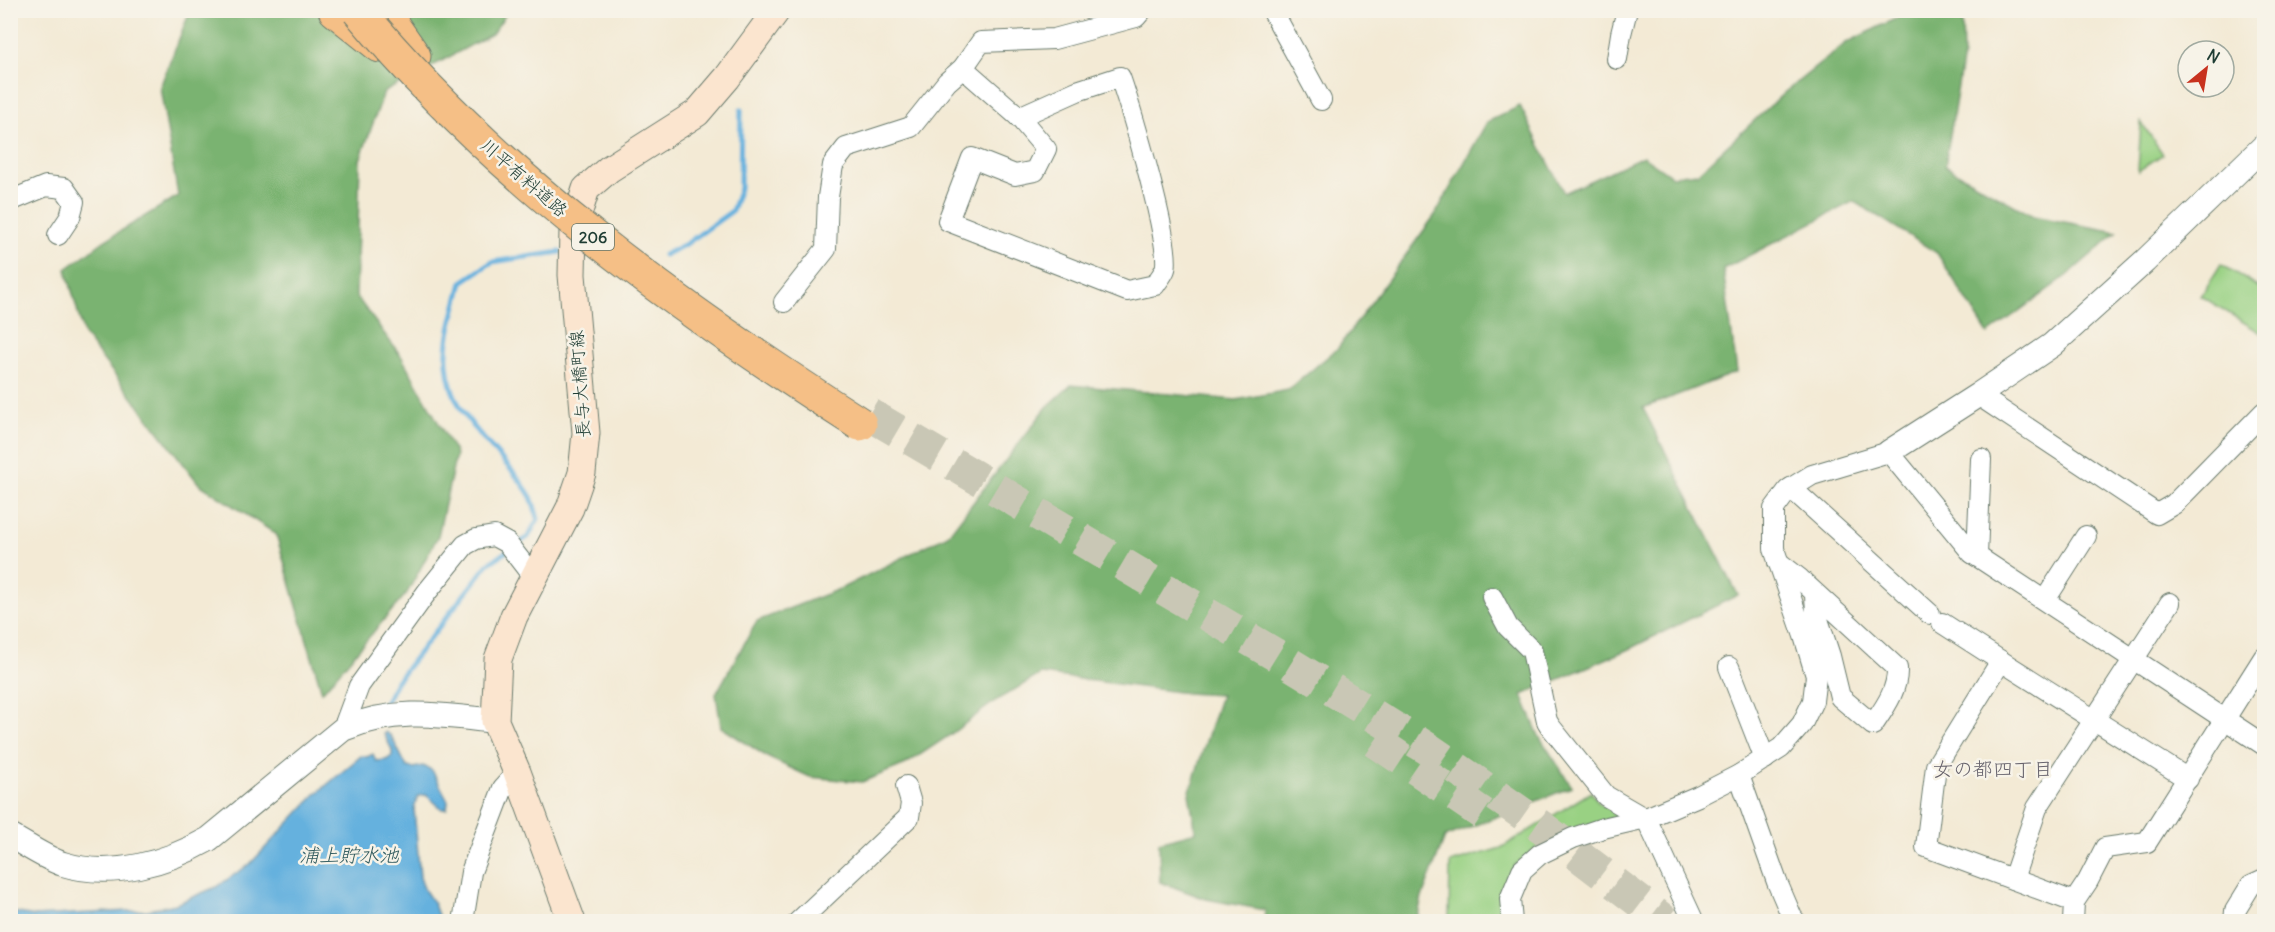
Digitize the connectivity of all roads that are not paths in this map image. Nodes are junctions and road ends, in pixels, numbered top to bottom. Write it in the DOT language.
graph roads {
  1 [pos="335,10"];
  2 [pos="358,10"];
  3 [pos="372,10"];
  4 [pos="382,10"];
  5 [pos="777,10"];
  6 [pos="1142,10"];
  7 [pos="1272,10"];
  8 [pos="1627,10"];
  9 [pos="1617,59"];
  10 [pos="413,65"];
  11 [pos="963,68"];
  12 [pos="1321,100"];
  13 [pos="1018,117"];
  14 [pos="2265,146"];
  15 [pos="10,201"];
  16 [pos="58,235"];
  17 [pos="784,302"];
  18 [pos="1978,395"];
  19 [pos="2265,412"];
  20 [pos="864,419"];
  21 [pos="1889,452"];
  22 [pos="1981,459"];
  23 [pos="1791,488"];
  24 [pos="2086,536"];
  25 [pos="1977,556"];
  26 [pos="520,560"];
  27 [pos="1778,562"];
  28 [pos="1815,594"];
  29 [pos="1492,597"];
  30 [pos="2044,600"];
  31 [pos="2170,603"];
  32 [pos="2265,657"];
  33 [pos="2134,659"];
  34 [pos="2001,661"];
  35 [pos="1729,667"];
  36 [pos="2094,720"];
  37 [pos="2224,720"];
  38 [pos="495,721"];
  39 [pos="343,729"];
  40 [pos="2265,745"];
  41 [pos="1765,759"];
  42 [pos="517,772"];
  43 [pos="1739,775"];
  44 [pos="2188,779"];
  45 [pos="906,786"];
  46 [pos="1645,818"];
  47 [pos="10,836"];
  48 [pos="2013,879"];
  49 [pos="2265,879"];
  50 [pos="2074,902"];
  51 [pos="463,921"];
  52 [pos="572,921"];
  53 [pos="798,921"];
  54 [pos="1512,921"];
  55 [pos="1694,921"];
  56 [pos="1796,921"];
  57 [pos="2073,921"];
  58 [pos="2234,921"];
  1 -- 10 [label="highway"];
  2 -- 10 [label="highway, 川平有料道路 / 206, bridge"];
  3 -- 10 [label="highway, 川平有料道路 / 206"];
  4 -- 10 [label="highway"];
  5 -- 26 [label="main road, 長与大橋町線"];
  6 -- 11 [label="street"];
  7 -- 12 [label="street"];
  8 -- 9 [label="street"];
  10 -- 20 [label="highway, 川平有料道路 / 206"];
  11 -- 13 [label="street"];
  11 -- 17 [label="street"];
  13 -- 13 [label="street"];
  14 -- 18 [label="street"];
  15 -- 16 [label="street"];
  18 -- 19 [label="street"];
  18 -- 21 [label="street"];
  21 -- 23 [label="street"];
  21 -- 25 [label="street"];
  22 -- 25 [label="street"];
  23 -- 27 [label="street"];
  23 -- 34 [label="street"];
  24 -- 30 [label="street"];
  25 -- 30 [label="street"];
  26 -- 38 [label="main road, 長与大橋町線"];
  26 -- 39 [label="street"];
  27 -- 28 [label="street"];
  27 -- 41 [label="street"];
  28 -- 28 [label="street"];
  29 -- 46 [label="street"];
  30 -- 33 [label="street"];
  31 -- 33 [label="street"];
  32 -- 37 [label="street"];
  33 -- 36 [label="street"];
  33 -- 37 [label="street"];
  34 -- 36 [label="street"];
  34 -- 48 [label="street"];
  35 -- 41 [label="street"];
  36 -- 44 [label="street"];
  36 -- 48 [label="street"];
  37 -- 40 [label="street"];
  37 -- 44 [label="street"];
  38 -- 39 [label="street"];
  38 -- 42 [label="main road, 長与大橋町線"];
  39 -- 47 [label="street"];
  41 -- 43 [label="street"];
  42 -- 51 [label="street"];
  42 -- 52 [label="main road, 長与大橋町線"];
  43 -- 46 [label="street"];
  43 -- 56 [label="street"];
  44 -- 50 [label="street"];
  45 -- 53 [label="street"];
  46 -- 54 [label="street"];
  46 -- 55 [label="street"];
  48 -- 50 [label="street"];
  49 -- 58 [label="street"];
  50 -- 57 [label="street"];
}
